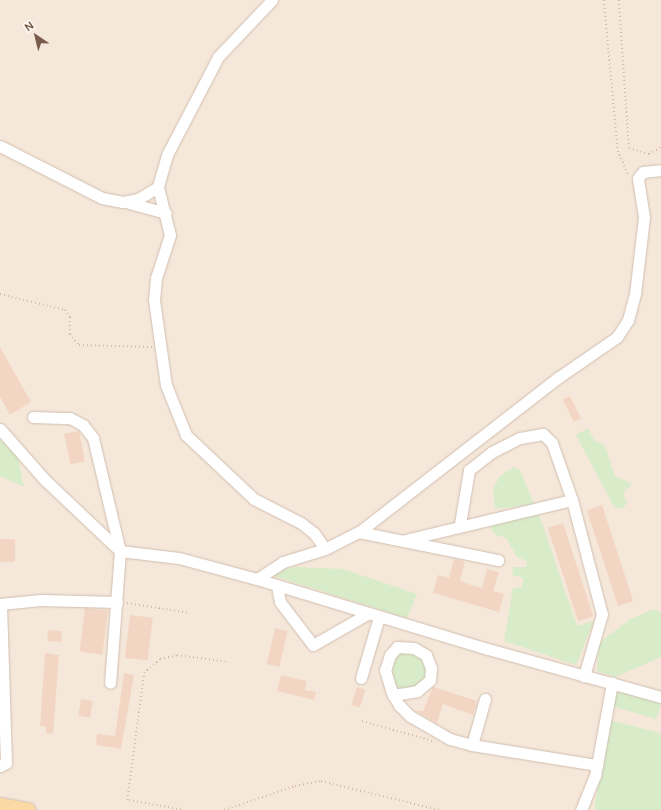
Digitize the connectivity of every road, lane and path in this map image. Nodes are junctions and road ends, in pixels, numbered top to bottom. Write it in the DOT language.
graph roads {
  1 [pos="272,0"];
  2 [pos="604,0"];
  3 [pos="619,0"];
  4 [pos="0,146"];
  5 [pos="661,147"];
  6 [pos="661,170"];
  7 [pos="638,186"];
  8 [pos="158,187"];
  9 [pos="123,202"];
  10 [pos="166,213"];
  11 [pos="0,294"];
  12 [pos="162,347"];
  13 [pos="33,416"];
  14 [pos="0,429"];
  15 [pos="572,500"];
  16 [pos="460,524"];
  17 [pos="359,532"];
  18 [pos="405,540"];
  19 [pos="325,549"];
  20 [pos="120,551"];
  21 [pos="498,560"];
  22 [pos="257,579"];
  23 [pos="277,586"];
  24 [pos="117,602"];
  25 [pos="1,604"];
  26 [pos="190,613"];
  27 [pos="374,615"];
  28 [pos="229,662"];
  29 [pos="584,676"];
  30 [pos="361,678"];
  31 [pos="110,683"];
  32 [pos="612,683"];
  33 [pos="394,695"];
  34 [pos="661,697"];
  35 [pos="485,699"];
  36 [pos="362,721"];
  37 [pos="3,735"];
  38 [pos="438,742"];
  39 [pos="472,745"];
  40 [pos="597,765"];
  41 [pos="0,766"];
  42 [pos="0,805"];
  43 [pos="29,810"];
  44 [pos="181,810"];
  45 [pos="224,810"];
  46 [pos="439,810"];
  47 [pos="581,810"];
  1 -- 8 [label="lane"];
  2 -- 7 [label="path"];
  3 -- 5 [label="path"];
  4 -- 9 [label="lane"];
  6 -- 7 [label="lane"];
  7 -- 17 [label="lane"];
  8 -- 9 [label="lane"];
  8 -- 10 [label="lane"];
  9 -- 10 [label="lane"];
  10 -- 12 [label="lane"];
  11 -- 12 [label="path"];
  12 -- 19 [label="lane"];
  13 -- 20 [label="lane"];
  14 -- 20 [label="lane"];
  15 -- 16 [label="lane"];
  15 -- 16 [label="lane"];
  15 -- 29 [label="lane"];
  16 -- 18 [label="lane"];
  17 -- 18 [label="lane"];
  17 -- 19 [label="lane"];
  18 -- 21 [label="lane"];
  19 -- 22 [label="lane"];
  20 -- 22 [label="lane"];
  20 -- 24 [label="lane"];
  22 -- 23 [label="lane"];
  23 -- 27 [label="lane"];
  23 -- 27 [label="lane"];
  24 -- 25 [label="lane"];
  24 -- 26 [label="path"];
  24 -- 31 [label="lane"];
  25 -- 37 [label="lane"];
  27 -- 29 [label="lane"];
  27 -- 30 [label="lane"];
  28 -- 44 [label="path"];
  29 -- 32 [label="lane"];
  32 -- 34 [label="lane"];
  32 -- 40 [label="lane"];
  33 -- 33 [label="lane"];
  33 -- 39 [label="lane"];
  35 -- 39 [label="lane"];
  36 -- 38 [label="path"];
  37 -- 41 [label="lane"];
  39 -- 40 [label="lane"];
  40 -- 47 [label="lane"];
  42 -- 43 [label="main road"];
  45 -- 46 [label="path"];
}
